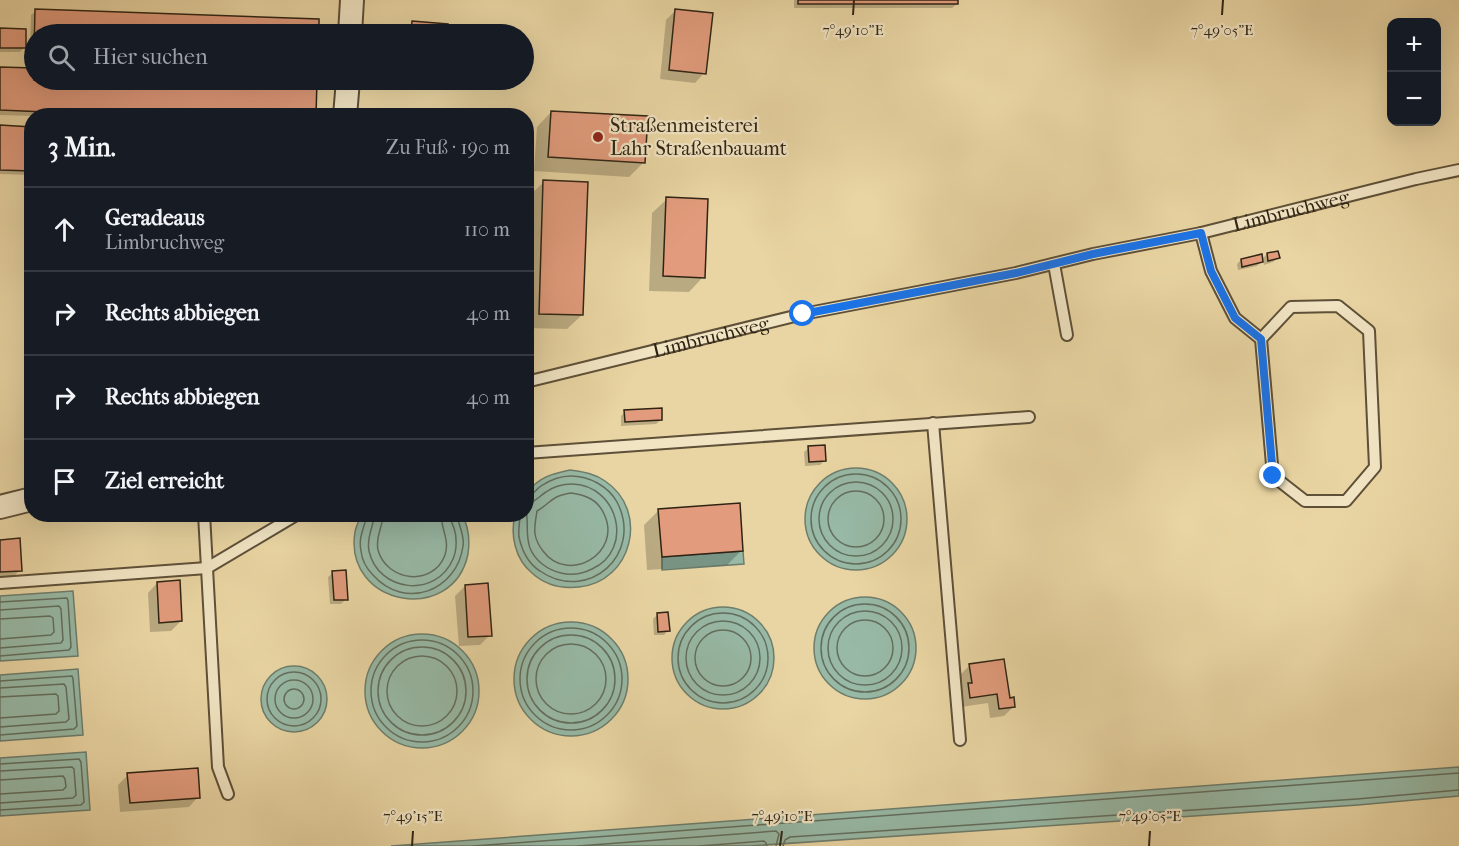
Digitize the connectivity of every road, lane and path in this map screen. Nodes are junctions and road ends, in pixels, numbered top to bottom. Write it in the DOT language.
graph roads {
  1 [pos="352,0"];
  2 [pos="351,24"];
  3 [pos="347,90"];
  4 [pos="346,108"];
  5 [pos="1459,170"];
  6 [pos="1201,233"];
  7 [pos="1054,264"];
  8 [pos="1067,335"];
  9 [pos="1261,339"];
  10 [pos="534,380"];
  11 [pos="1029,417"];
  12 [pos="933,423"];
  13 [pos="534,452"];
  14 [pos="24,501"];
  15 [pos="0,507"];
  16 [pos="204,522"];
  17 [pos="285,522"];
  18 [pos="207,568"];
  19 [pos="0,583"];
  20 [pos="960,740"];
  21 [pos="228,794"];
  1 -- 2 [label="street"];
  3 -- 4 [label="street"];
  5 -- 6 [label="lane, Limbruchweg"];
  6 -- 7 [label="lane, Limbruchweg"];
  6 -- 9 [label="lane"];
  7 -- 8 [label="lane"];
  7 -- 10 [label="lane, Limbruchweg"];
  9 -- 9 [label="lane"];
  11 -- 12 [label="lane"];
  12 -- 13 [label="lane"];
  12 -- 20 [label="lane"];
  14 -- 15 [label="street"];
  16 -- 18 [label="lane"];
  17 -- 18 [label="lane"];
  18 -- 19 [label="lane"];
  18 -- 21 [label="lane"];
}
